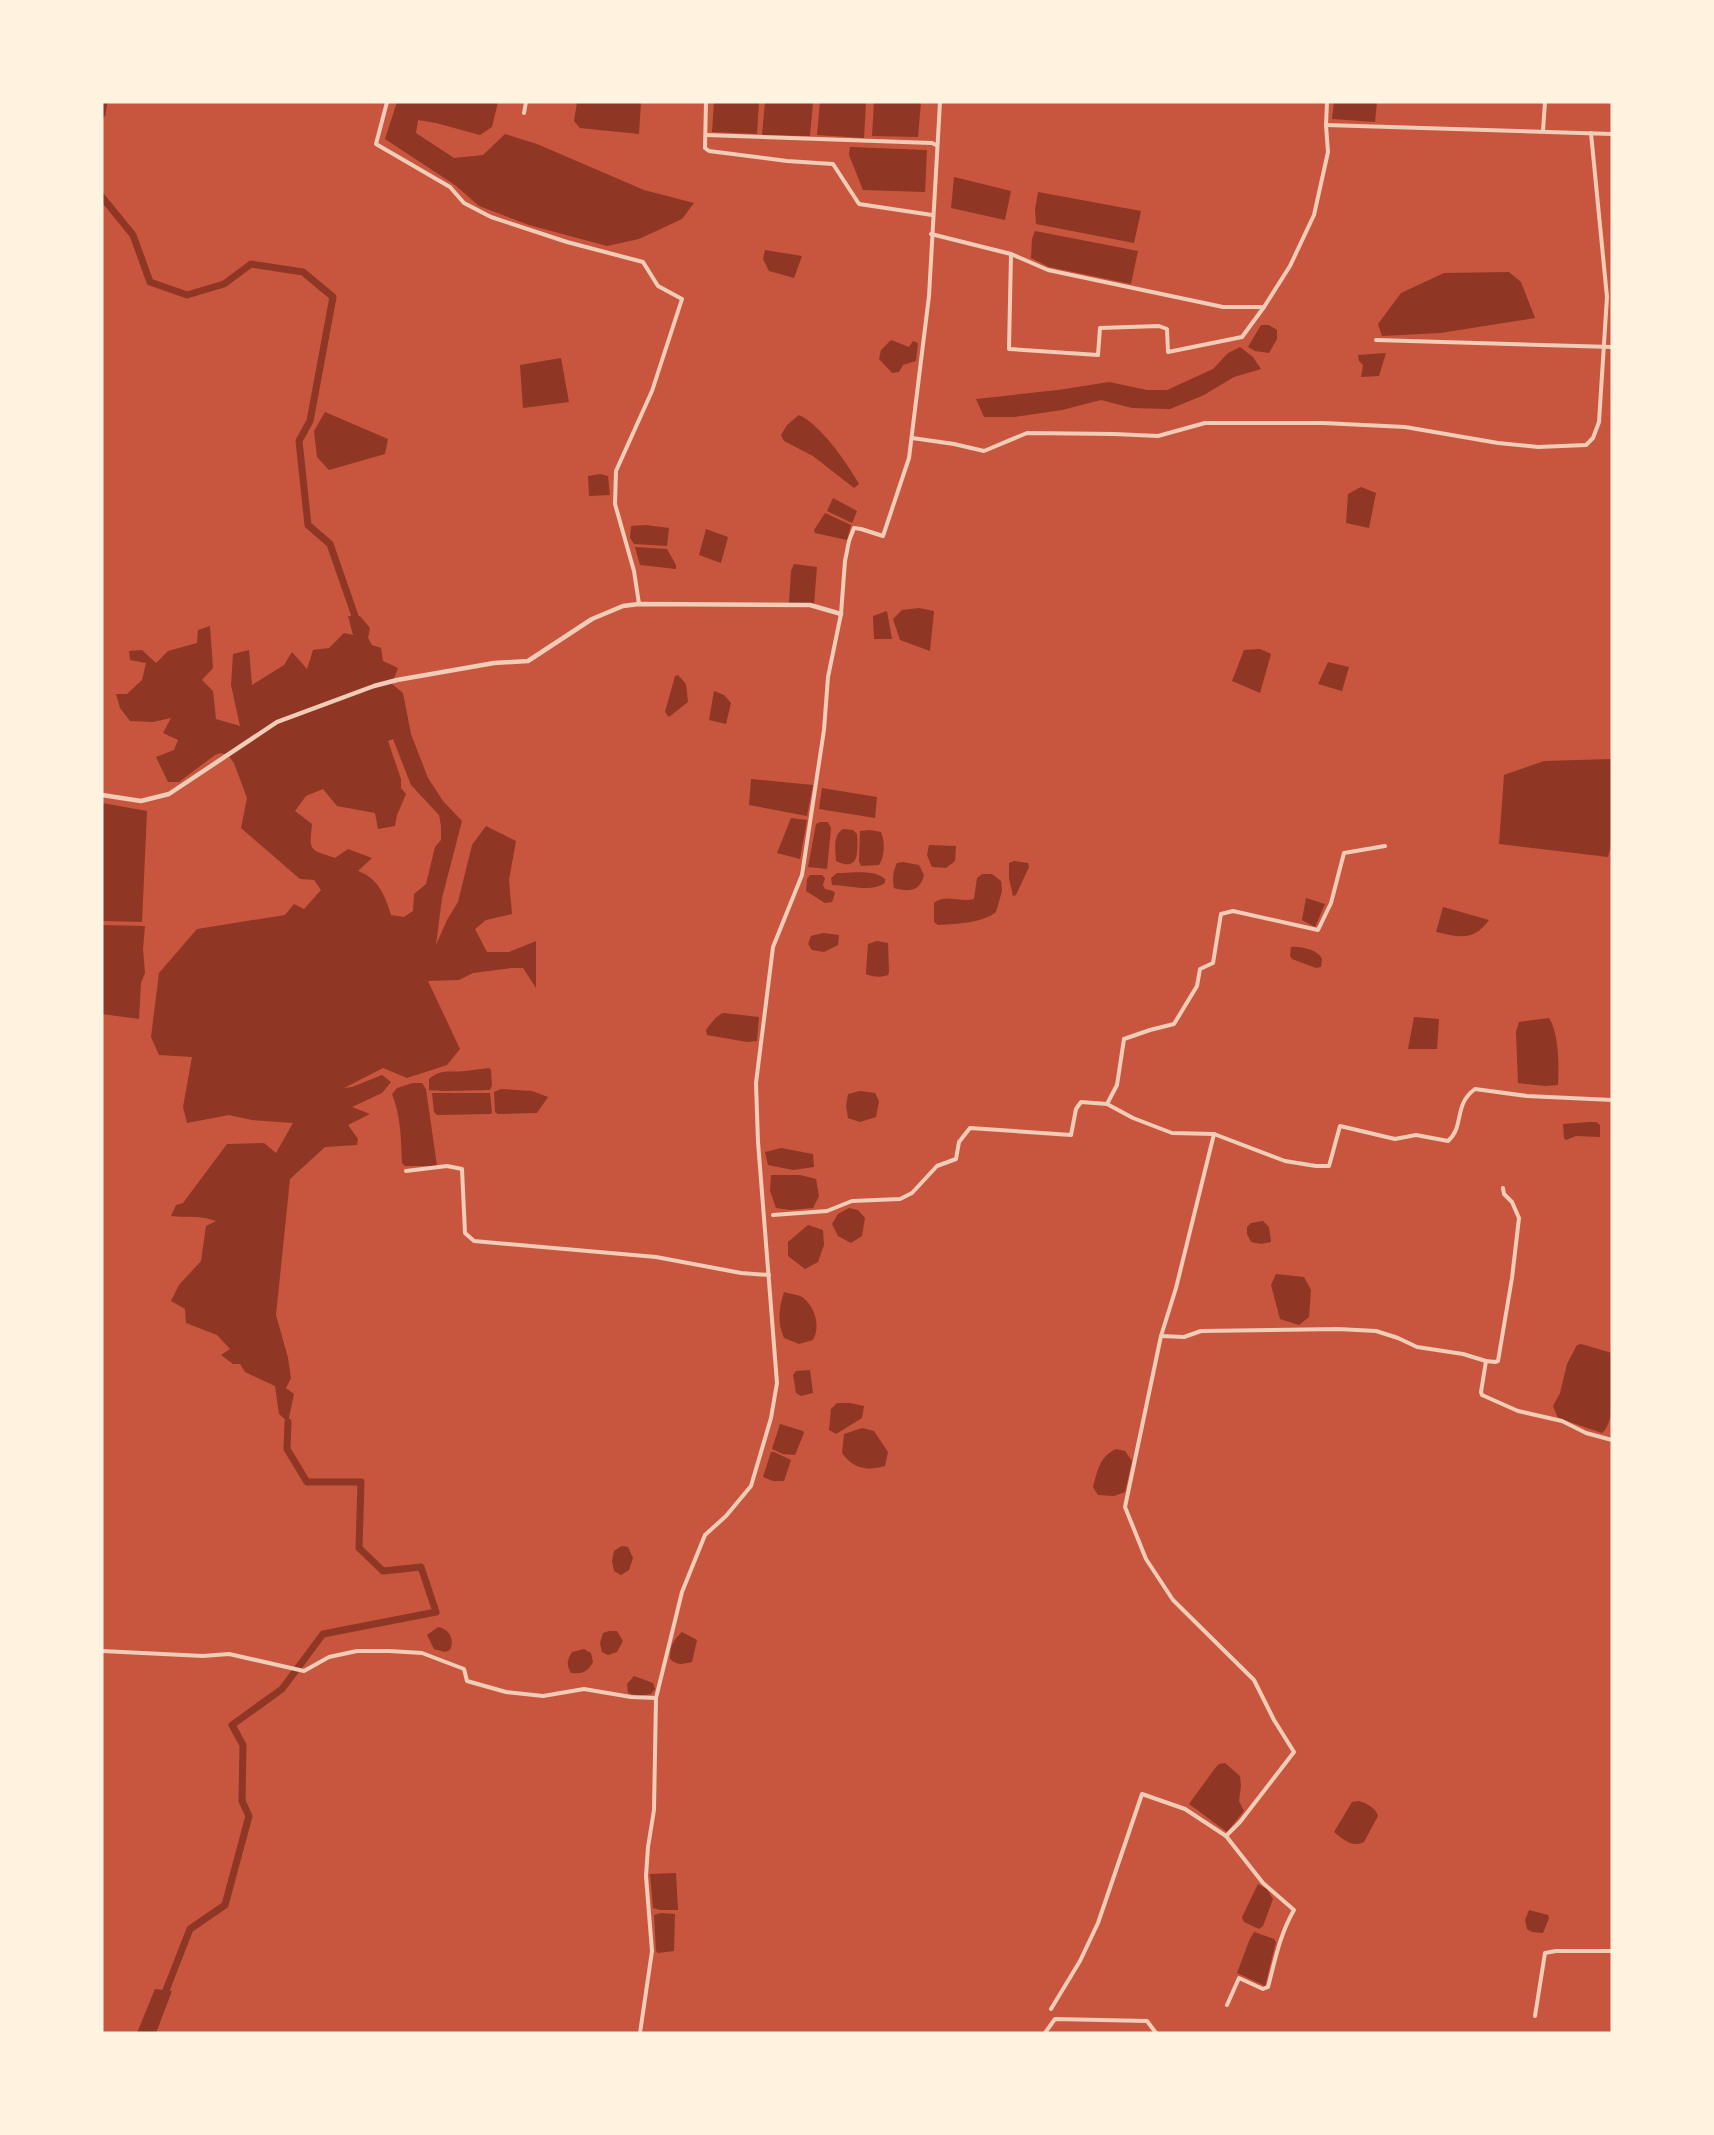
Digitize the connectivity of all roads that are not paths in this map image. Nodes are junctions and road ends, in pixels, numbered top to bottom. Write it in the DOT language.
graph roads {
  1 [pos="387,102"];
  2 [pos="526,102"];
  3 [pos="706,102"];
  4 [pos="940,102"];
  5 [pos="1327,102"];
  6 [pos="1545,102"];
  7 [pos="524,113"];
  8 [pos="1326,125"];
  9 [pos="1543,131"];
  10 [pos="1591,133"];
  11 [pos="1612,134"];
  12 [pos="705,135"];
  13 [pos="936,145"];
  14 [pos="932,215"];
  15 [pos="931,234"];
  16 [pos="1011,254"];
  17 [pos="1264,307"];
  18 [pos="1376,340"];
  19 [pos="1603,347"];
  20 [pos="1612,347"];
  21 [pos="912,438"];
  22 [pos="639,604"];
  23 [pos="841,614"];
  24 [pos="102,795"];
  25 [pos="1385,846"];
  26 [pos="1612,1100"];
  27 [pos="1107,1104"];
  28 [pos="1214,1134"];
  29 [pos="406,1171"];
  30 [pos="1503,1188"];
  31 [pos="773,1215"];
  32 [pos="769,1275"];
  33 [pos="1161,1336"];
  34 [pos="1486,1361"];
  35 [pos="1612,1440"];
  36 [pos="102,1651"];
  37 [pos="656,1698"];
  38 [pos="1226,1836"];
  39 [pos="1612,1951"];
  40 [pos="1227,2005"];
  41 [pos="1051,2009"];
  42 [pos="1535,2016"];
  43 [pos="640,2033"];
  44 [pos="1045,2033"];
  45 [pos="1156,2033"];
  1 -- 22 [label="street"];
  2 -- 7 [label="street"];
  3 -- 12 [label="street"];
  4 -- 13 [label="street"];
  5 -- 8 [label="street"];
  6 -- 9 [label="street"];
  8 -- 9 [label="street"];
  8 -- 17 [label="street"];
  9 -- 10 [label="street"];
  10 -- 11 [label="street"];
  10 -- 19 [label="street"];
  12 -- 13 [label="street"];
  12 -- 14 [label="street"];
  13 -- 14 [label="street"];
  14 -- 15 [label="street"];
  15 -- 16 [label="street"];
  15 -- 21 [label="street"];
  16 -- 17 [label="street"];
  16 -- 17 [label="street"];
  18 -- 19 [label="street"];
  19 -- 20 [label="street"];
  19 -- 21 [label="street"];
  21 -- 23 [label="street"];
  22 -- 23 [label="street"];
  22 -- 24 [label="street"];
  23 -- 32 [label="street"];
  25 -- 27 [label="street"];
  26 -- 28 [label="street"];
  27 -- 28 [label="street"];
  27 -- 31 [label="street"];
  28 -- 33 [label="street"];
  29 -- 32 [label="street"];
  30 -- 34 [label="street"];
  32 -- 37 [label="street"];
  33 -- 34 [label="street"];
  33 -- 38 [label="street"];
  34 -- 35 [label="street"];
  36 -- 37 [label="street"];
  37 -- 43 [label="street"];
  38 -- 40 [label="street"];
  38 -- 41 [label="street"];
  39 -- 42 [label="street"];
  44 -- 45 [label="street"];
}
